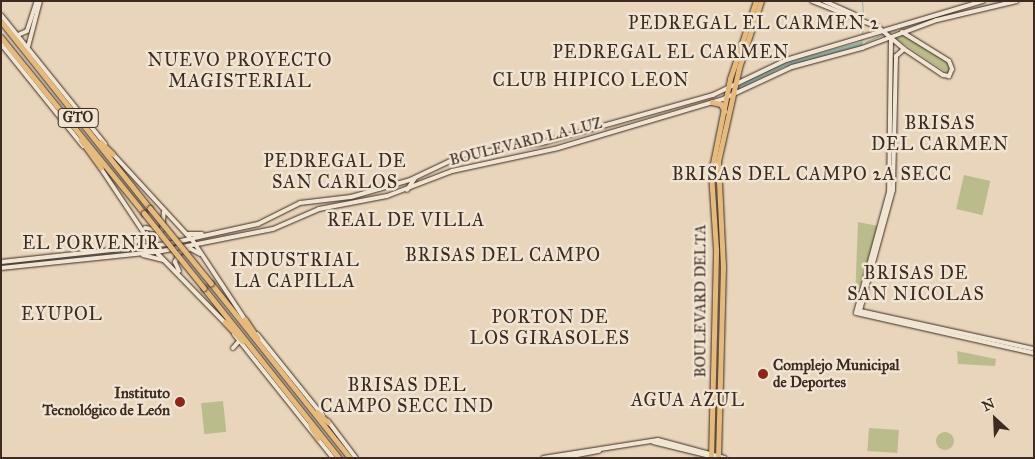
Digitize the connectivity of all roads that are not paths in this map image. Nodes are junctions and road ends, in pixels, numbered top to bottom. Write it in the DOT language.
graph roads {
  1 [pos="38,1"];
  2 [pos="756,1"];
  3 [pos="761,1"];
  4 [pos="812,1"];
  5 [pos="824,1"];
  6 [pos="983,1"];
  7 [pos="1016,1"];
  8 [pos="942,12"];
  9 [pos="1,15"];
  10 [pos="944,18"];
  11 [pos="1,20"];
  12 [pos="900,25"];
  13 [pos="888,28"];
  14 [pos="750,29"];
  15 [pos="882,30"];
  16 [pos="905,32"];
  17 [pos="17,34"];
  18 [pos="864,36"];
  19 [pos="1,37"];
  20 [pos="890,37"];
  21 [pos="1,44"];
  22 [pos="863,48"];
  23 [pos="29,49"];
  24 [pos="904,49"];
  25 [pos="894,73"];
  26 [pos="737,75"];
  27 [pos="743,79"];
  28 [pos="736,83"];
  29 [pos="729,87"];
  30 [pos="736,94"];
  31 [pos="728,97"];
  32 [pos="712,102"];
  33 [pos="725,112"];
  34 [pos="71,123"];
  35 [pos="86,128"];
  36 [pos="113,154"];
  37 [pos="101,168"];
  38 [pos="411,182"];
  39 [pos="414,189"];
  40 [pos="403,192"];
  41 [pos="325,202"];
  42 [pos="326,208"];
  43 [pos="164,212"];
  44 [pos="714,212"];
  45 [pos="720,212"];
  46 [pos="714,224"];
  47 [pos="721,225"];
  48 [pos="143,227"];
  49 [pos="147,233"];
  50 [pos="187,234"];
  51 [pos="212,234"];
  52 [pos="191,239"];
  53 [pos="205,242"];
  54 [pos="195,244"];
  55 [pos="153,246"];
  56 [pos="124,250"];
  57 [pos="199,251"];
  58 [pos="157,252"];
  59 [pos="139,254"];
  60 [pos="202,256"];
  61 [pos="1,262"];
  62 [pos="169,263"];
  63 [pos="1,268"];
  64 [pos="186,278"];
  65 [pos="245,319"];
  66 [pos="225,322"];
  67 [pos="239,341"];
  68 [pos="233,348"];
  69 [pos="1034,351"];
  70 [pos="269,356"];
  71 [pos="265,366"];
  72 [pos="298,391"];
  73 [pos="291,399"];
  74 [pos="328,422"];
  75 [pos="318,438"];
  76 [pos="651,441"];
  77 [pos="572,456"];
  78 [pos="714,457"];
  79 [pos="333,458"];
  80 [pos="339,458"];
  81 [pos="350,458"];
  82 [pos="356,458"];
  83 [pos="543,458"];
  84 [pos="562,458"];
  85 [pos="725,458"];
  1 -- 17 [label="main road"];
  1 -- 23 [label="main road"];
  2 -- 14 [label="main road, BOULEVARD DELTA"];
  3 -- 14 [label="main road, BOULEVARD DELTA"];
  4 -- 15 [label="main road"];
  5 -- 13 [label="main road"];
  6 -- 8 [label="main road, BOULEVARD LA LUZ"];
  7 -- 10 [label="main road, BOULEVARD LA LUZ"];
  8 -- 10 [label="main road"];
  8 -- 12 [label="main road, BOULEVARD LA LUZ"];
  9 -- 17 [label="main road"];
  10 -- 16 [label="main road, BOULEVARD LA LUZ"];
  11 -- 35 [label="main road, GTO"];
  12 -- 13 [label="main road, BOULEVARD LA LUZ"];
  12 -- 16 [label="main road"];
  13 -- 15 [label="main road, BOULEVARD LA LUZ"];
  14 -- 26 [label="main road, BOULEVARD DELTA"];
  14 -- 29 [label="main road, BOULEVARD DELTA"];
  15 -- 18 [label="main road, BOULEVARD LA LUZ"];
  15 -- 20 [label="main road"];
  16 -- 20 [label="main road, BOULEVARD LA LUZ"];
  16 -- 24 [label="main road"];
  17 -- 23 [label="main road"];
  18 -- 22 [label="main road"];
  18 -- 27 [label="main road, BOULEVARD LA LUZ"];
  19 -- 34 [label="main road, GTO"];
  20 -- 22 [label="main road, BOULEVARD LA LUZ"];
  20 -- 24 [label="main road"];
  20 -- 25 [label="main road"];
  21 -- 37 [label="main road"];
  22 -- 30 [label="main road, BOULEVARD LA LUZ"];
  23 -- 36 [label="main road"];
  24 -- 25 [label="main road"];
  25 -- 69 [label="main road"];
  26 -- 27 [label="main road"];
  26 -- 28 [label="main road, BOULEVARD DELTA"];
  27 -- 28 [label="main road, BOULEVARD LA LUZ"];
  28 -- 29 [label="main road, BOULEVARD LA LUZ"];
  28 -- 30 [label="main road, BOULEVARD DELTA"];
  29 -- 31 [label="main road, BOULEVARD DELTA"];
  29 -- 38 [label="main road, BOULEVARD LA LUZ"];
  30 -- 31 [label="main road, BOULEVARD LA LUZ"];
  30 -- 45 [label="main road, BOULEVARD DELTA"];
  31 -- 32 [label="main road, BOULEVARD LA LUZ"];
  31 -- 33 [label="main road, BOULEVARD DELTA"];
  32 -- 33 [label="main road"];
  32 -- 39 [label="main road, BOULEVARD LA LUZ"];
  33 -- 44 [label="main road, BOULEVARD DELTA"];
  34 -- 37 [label="main road"];
  34 -- 71 [label="main road, GTO, bridge"];
  35 -- 36 [label="main road"];
  35 -- 70 [label="main road, GTO, bridge"];
  36 -- 43 [label="main road"];
  37 -- 48 [label="main road"];
  38 -- 39 [label="main road"];
  38 -- 40 [label="main road"];
  38 -- 41 [label="main road"];
  39 -- 40 [label="main road, BOULEVARD LA LUZ"];
  40 -- 42 [label="main road, BOULEVARD LA LUZ"];
  41 -- 42 [label="main road"];
  41 -- 51 [label="main road"];
  42 -- 53 [label="main road, BOULEVARD LA LUZ"];
  43 -- 48 [label="main road"];
  43 -- 50 [label="main road"];
  44 -- 45 [label="main road"];
  44 -- 46 [label="main road, BOULEVARD DELTA"];
  45 -- 47 [label="main road, BOULEVARD DELTA"];
  46 -- 47 [label="main road"];
  46 -- 78 [label="main road, BOULEVARD DELTA"];
  47 -- 78 [label="main road, BOULEVARD DELTA"];
  48 -- 49 [label="main road"];
  49 -- 55 [label="main road"];
  49 -- 56 [label="main road"];
  50 -- 51 [label="main road"];
  50 -- 52 [label="main road"];
  51 -- 52 [label="main road"];
  52 -- 54 [label="main road"];
  52 -- 55 [label="main road"];
  53 -- 54 [label="main road, BOULEVARD LA LUZ"];
  53 -- 57 [label="main road"];
  54 -- 57 [label="main road"];
  54 -- 58 [label="main road, BOULEVARD LA LUZ"];
  55 -- 56 [label="main road"];
  55 -- 58 [label="main road"];
  56 -- 61 [label="main road"];
  57 -- 60 [label="main road"];
  58 -- 59 [label="main road, BOULEVARD LA LUZ"];
  58 -- 62 [label="main road"];
  59 -- 62 [label="main road"];
  59 -- 63 [label="main road, BOULEVARD LA LUZ"];
  60 -- 64 [label="main road"];
  60 -- 65 [label="main road"];
  62 -- 64 [label="main road"];
  64 -- 66 [label="main road"];
  65 -- 70 [label="main road"];
  65 -- 74 [label="main road"];
  66 -- 67 [label="main road"];
  66 -- 71 [label="main road"];
  67 -- 68 [label="main road"];
  67 -- 75 [label="main road"];
  70 -- 72 [label="main road, GTO"];
  71 -- 73 [label="main road, GTO"];
  72 -- 74 [label="main road"];
  72 -- 81 [label="main road, GTO"];
  73 -- 75 [label="main road"];
  73 -- 80 [label="main road, GTO"];
  74 -- 82 [label="main road"];
  75 -- 79 [label="main road"];
  76 -- 77 [label="main road"];
  76 -- 78 [label="main road"];
  76 -- 78 [label="main road"];
  77 -- 83 [label="main road"];
  77 -- 84 [label="main road"];
  78 -- 85 [label="main road"];
}
